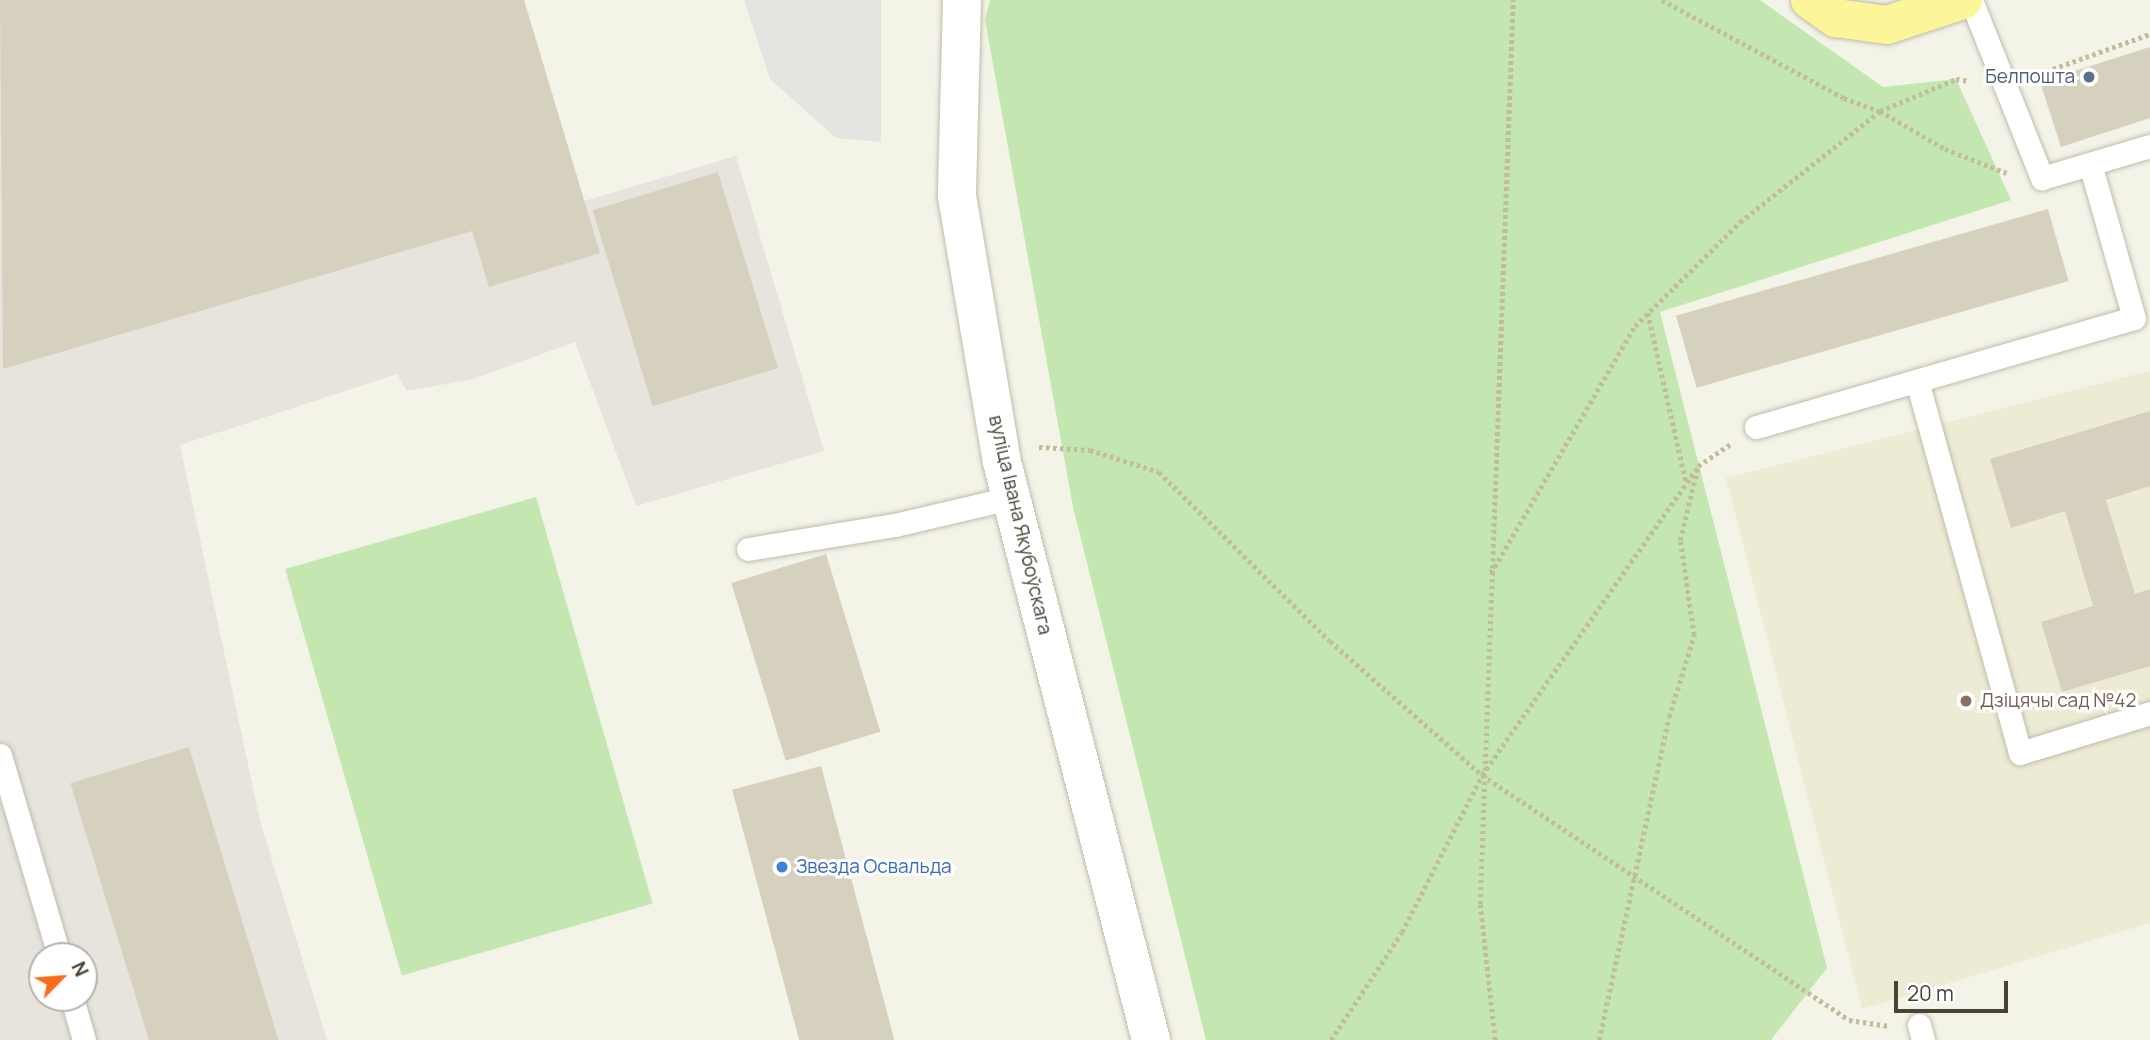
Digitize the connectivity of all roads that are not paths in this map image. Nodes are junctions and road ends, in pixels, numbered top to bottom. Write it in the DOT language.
graph roads {
  1 [pos="962,0"];
  2 [pos="1810,0"];
  3 [pos="1963,0"];
  4 [pos="1971,0"];
  5 [pos="2150,146"];
  6 [pos="2090,164"];
  7 [pos="1917,381"];
  8 [pos="1756,427"];
  9 [pos="1006,480"];
  10 [pos="748,549"];
  11 [pos="2150,713"];
  12 [pos="0,755"];
  13 [pos="55,942"];
  14 [pos="76,1012"];
  15 [pos="84,1040"];
  16 [pos="1151,1040"];
  1 -- 9 [label="street, вуліца Івана Якубоўскага"];
  2 -- 3 [label="main road"];
  4 -- 6 [label="lane"];
  5 -- 6 [label="lane"];
  6 -- 7 [label="lane"];
  7 -- 8 [label="lane"];
  7 -- 11 [label="lane"];
  9 -- 10 [label="lane"];
  9 -- 16 [label="street, вуліца Івана Якубоўскага"];
  12 -- 13 [label="lane"];
  14 -- 15 [label="lane"];
}
